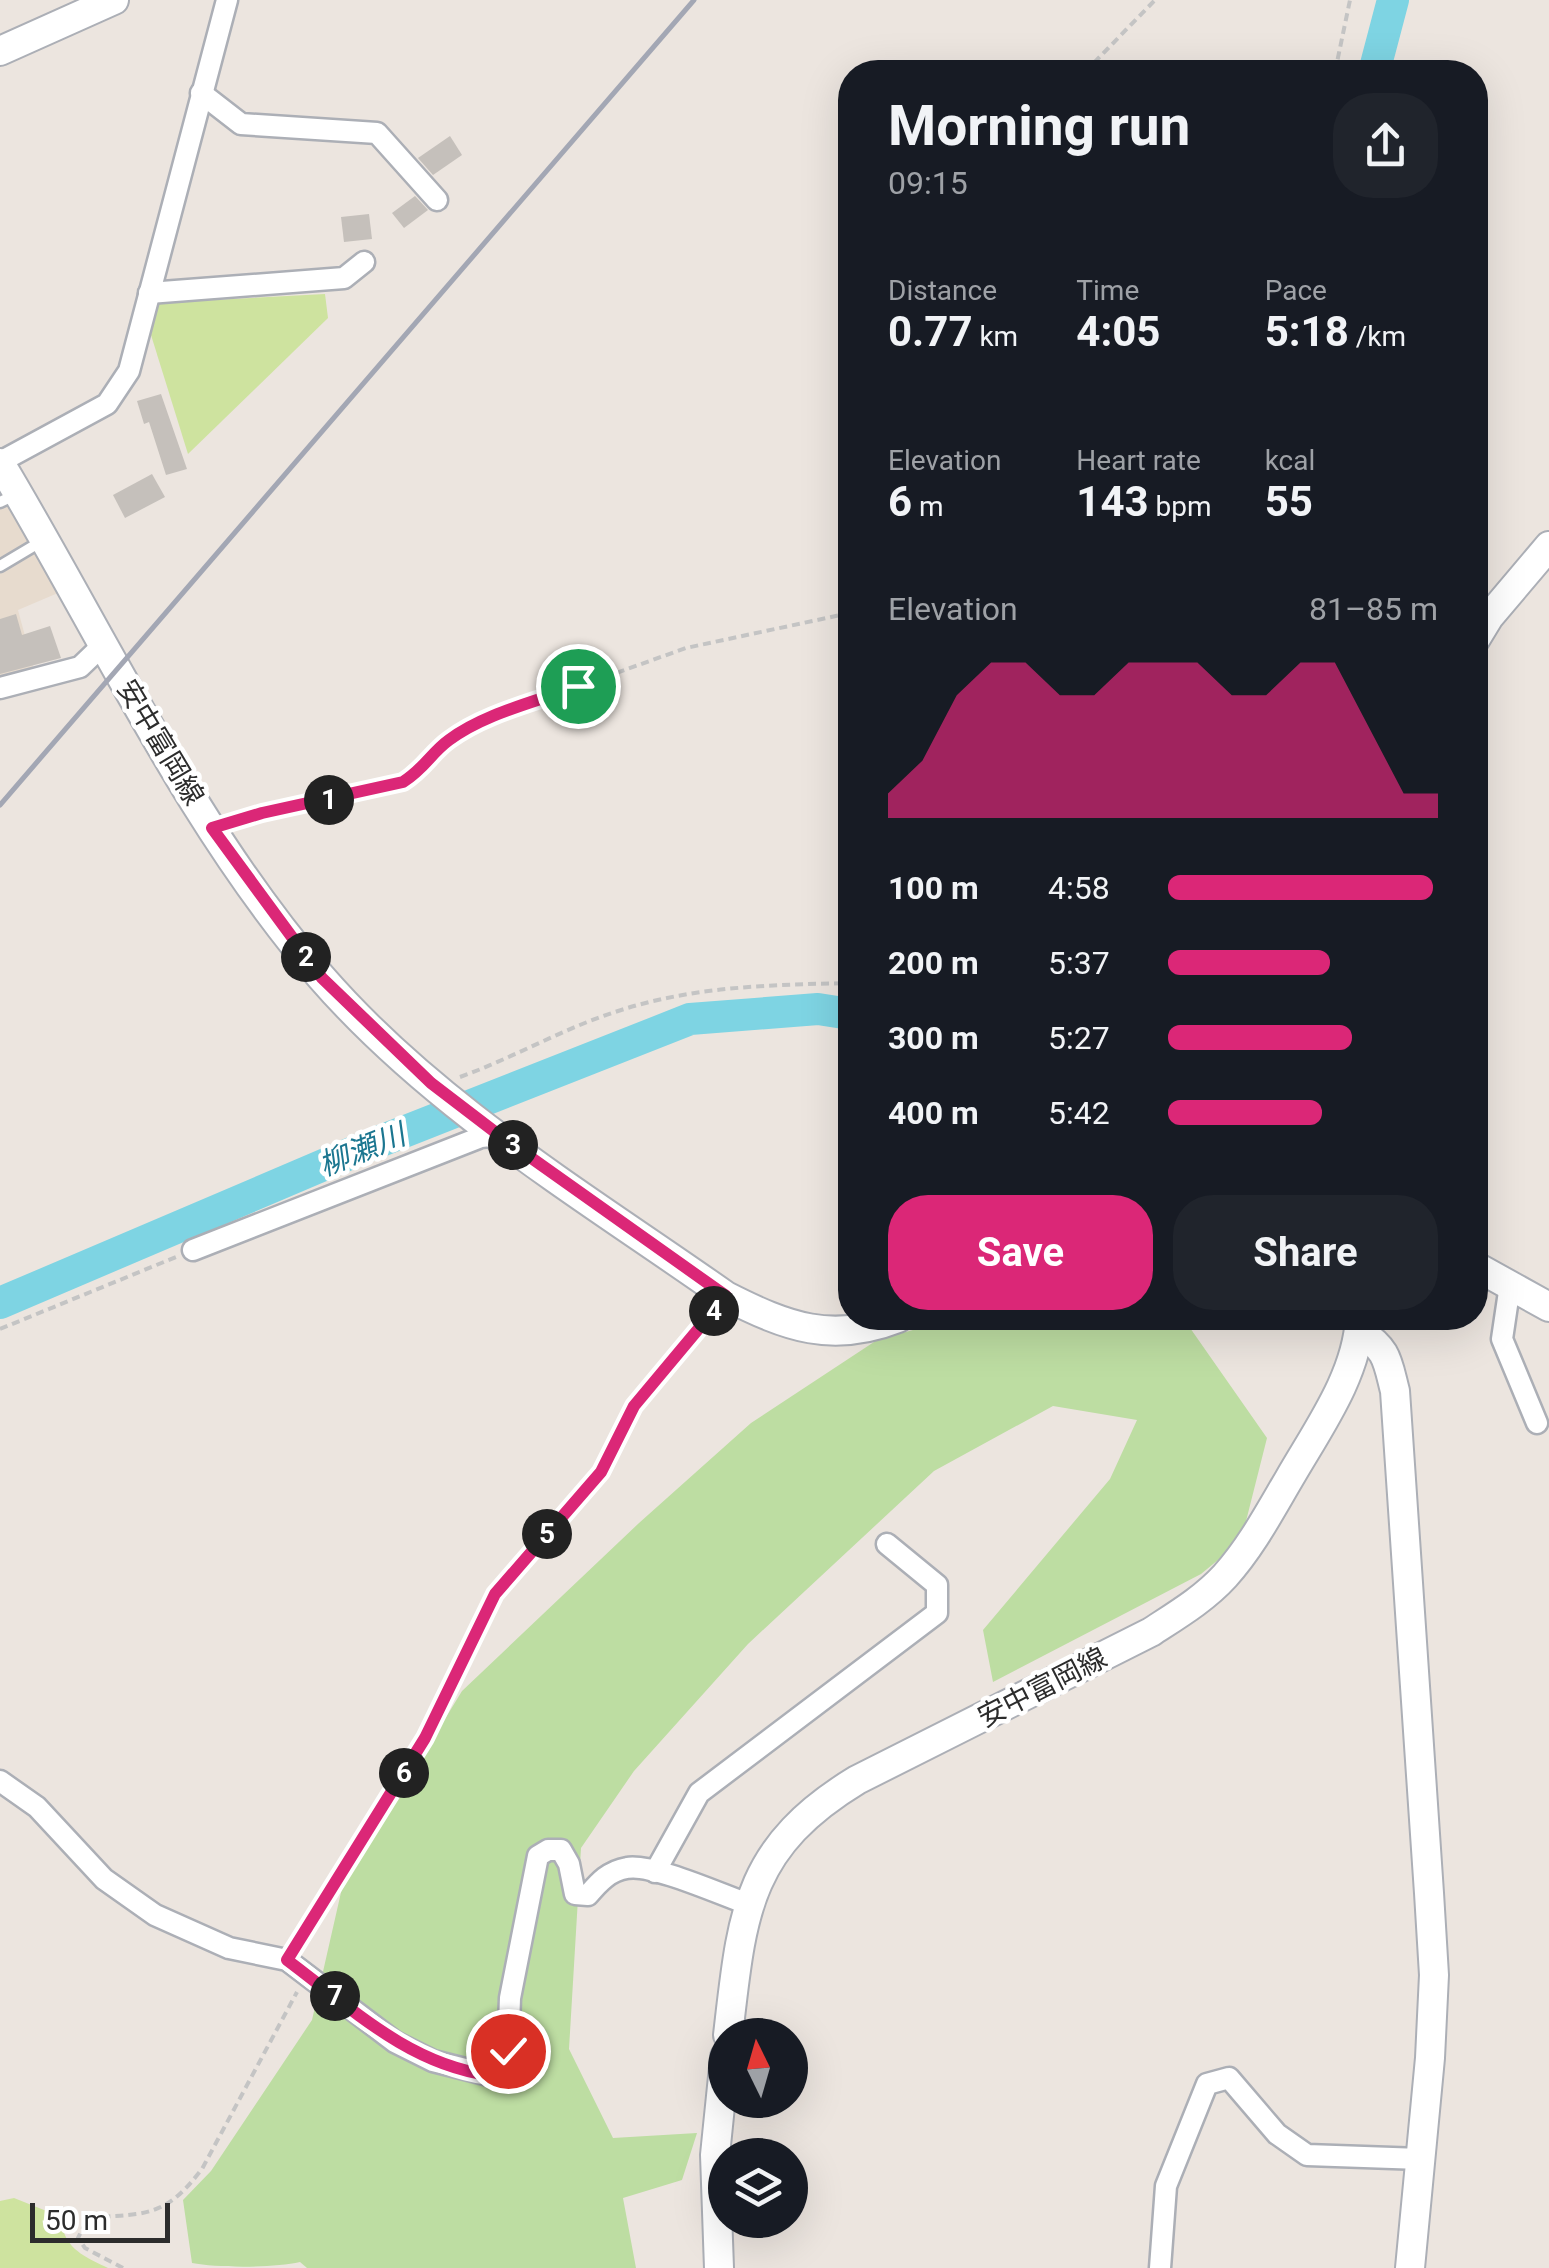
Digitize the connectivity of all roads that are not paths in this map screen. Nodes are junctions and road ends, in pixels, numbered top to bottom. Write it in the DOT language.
graph roads {
  1 [pos="114,0"];
  2 [pos="227,0"];
  3 [pos="0,52"];
  4 [pos="201,93"];
  5 [pos="437,200"];
  6 [pos="364,262"];
  7 [pos="149,293"];
  8 [pos="0,462"];
  9 [pos="9,498"];
  10 [pos="44,540"];
  11 [pos="1549,546"];
  12 [pos="0,566"];
  13 [pos="1488,617"];
  14 [pos="104,645"];
  15 [pos="0,688"];
  16 [pos="496,1133"];
  17 [pos="193,1250"];
  18 [pos="1488,1273"];
  19 [pos="1510,1285"];
  20 [pos="1549,1307"];
  21 [pos="868,1330"];
  22 [pos="1357,1330"];
  23 [pos="1365,1330"];
  24 [pos="1537,1423"];
  25 [pos="887,1544"];
  26 [pos="0,1782"];
  27 [pos="655,1872"];
  28 [pos="748,1904"];
  29 [pos="731,2018"];
  30 [pos="719,2118"];
  31 [pos="1421,2159"];
  32 [pos="719,2268"];
  33 [pos="1160,2268"];
  34 [pos="1410,2268"];
  1 -- 3 [label="main road"];
  2 -- 4 [label="street"];
  4 -- 5 [label="street"];
  4 -- 7 [label="street"];
  6 -- 7 [label="street"];
  7 -- 8 [label="street"];
  8 -- 9 [label="main road, 安中富岡線"];
  9 -- 10 [label="main road, 安中富岡線"];
  10 -- 12 [label="lane"];
  10 -- 14 [label="main road, 安中富岡線"];
  11 -- 13 [label="main road"];
  14 -- 15 [label="street"];
  14 -- 16 [label="main road, 安中富岡線"];
  16 -- 17 [label="street"];
  16 -- 21 [label="main road, 安中富岡線"];
  18 -- 19 [label="main road"];
  19 -- 20 [label="main road"];
  19 -- 24 [label="street"];
  22 -- 28 [label="main road, 安中富岡線"];
  23 -- 31 [label="main road"];
  25 -- 27 [label="street"];
  26 -- 27 [label="street"];
  27 -- 28 [label="street"];
  28 -- 29 [label="main road, 安中富岡線"];
  30 -- 32 [label="main road"];
  31 -- 33 [label="street"];
  31 -- 34 [label="main road"];
}
